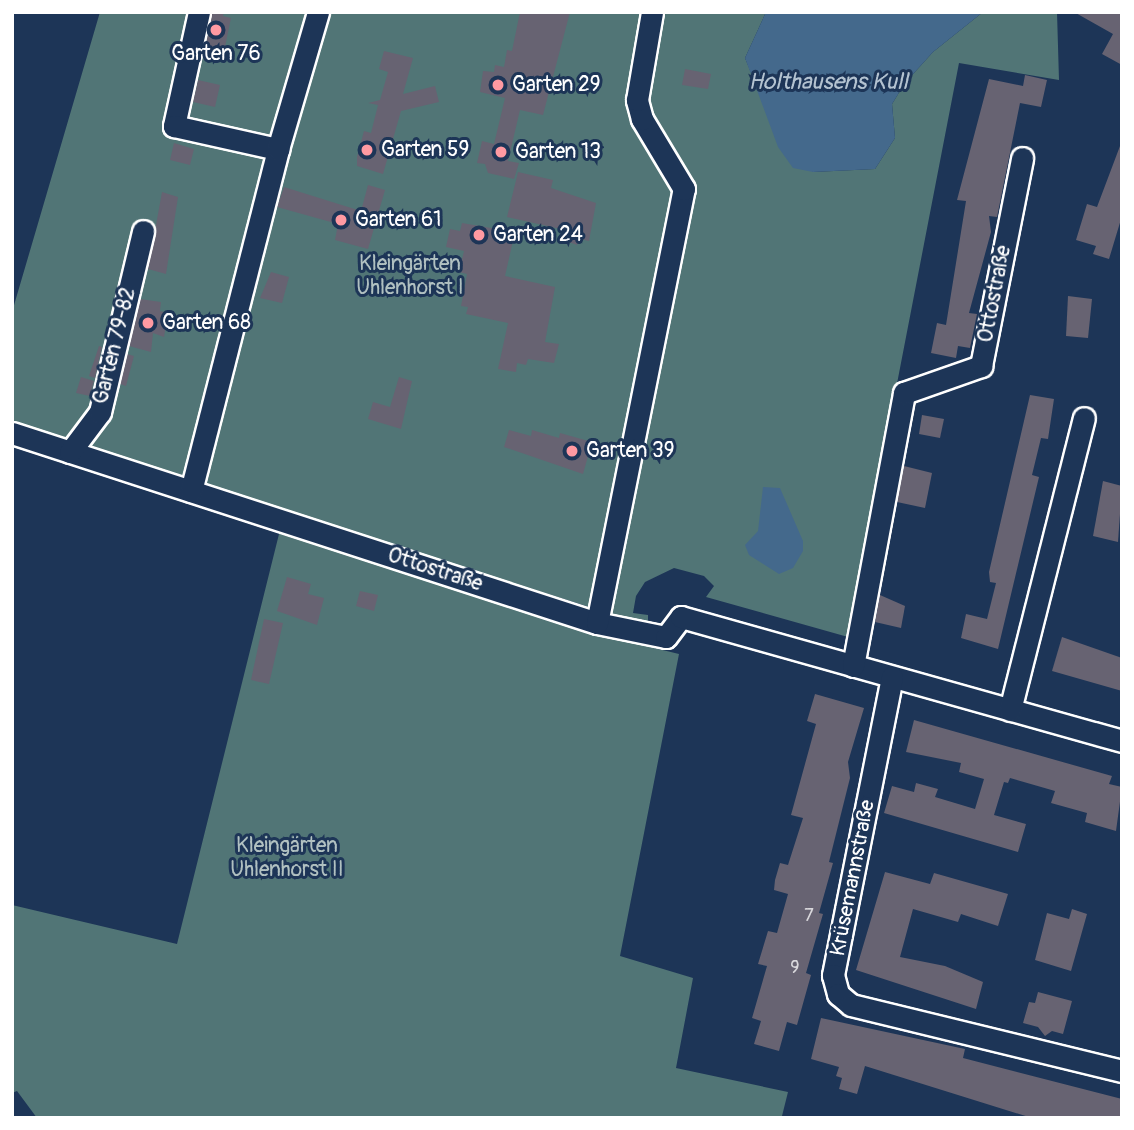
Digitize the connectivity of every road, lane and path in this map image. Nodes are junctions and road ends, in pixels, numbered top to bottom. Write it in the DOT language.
graph roads {
  1 [pos="199,12"];
  2 [pos="318,12"];
  3 [pos="652,12"];
  4 [pos="278,149"];
  5 [pos="1022,158"];
  6 [pos="143,231"];
  7 [pos="1084,418"];
  8 [pos="12,433"];
  9 [pos="70,452"];
  10 [pos="191,491"];
  11 [pos="597,623"];
  12 [pos="853,666"];
  13 [pos="892,677"];
  14 [pos="1010,710"];
  15 [pos="1122,741"];
  16 [pos="1122,1071"];
  1 -- 4 [label="street"];
  2 -- 4 [label="street"];
  3 -- 11 [label="street"];
  4 -- 10 [label="street"];
  5 -- 12 [label="street, Ottostraße"];
  6 -- 9 [label="street, Garten 79-82"];
  7 -- 14 [label="street"];
  8 -- 9 [label="street, Ottostraße"];
  9 -- 10 [label="street, Ottostraße"];
  10 -- 11 [label="street, Ottostraße"];
  11 -- 12 [label="street, Ottostraße"];
  12 -- 13 [label="street, Ottostraße"];
  13 -- 14 [label="street, Ottostraße"];
  13 -- 16 [label="street, Krüsemannstraße"];
  14 -- 15 [label="street, Ottostraße"];
}
